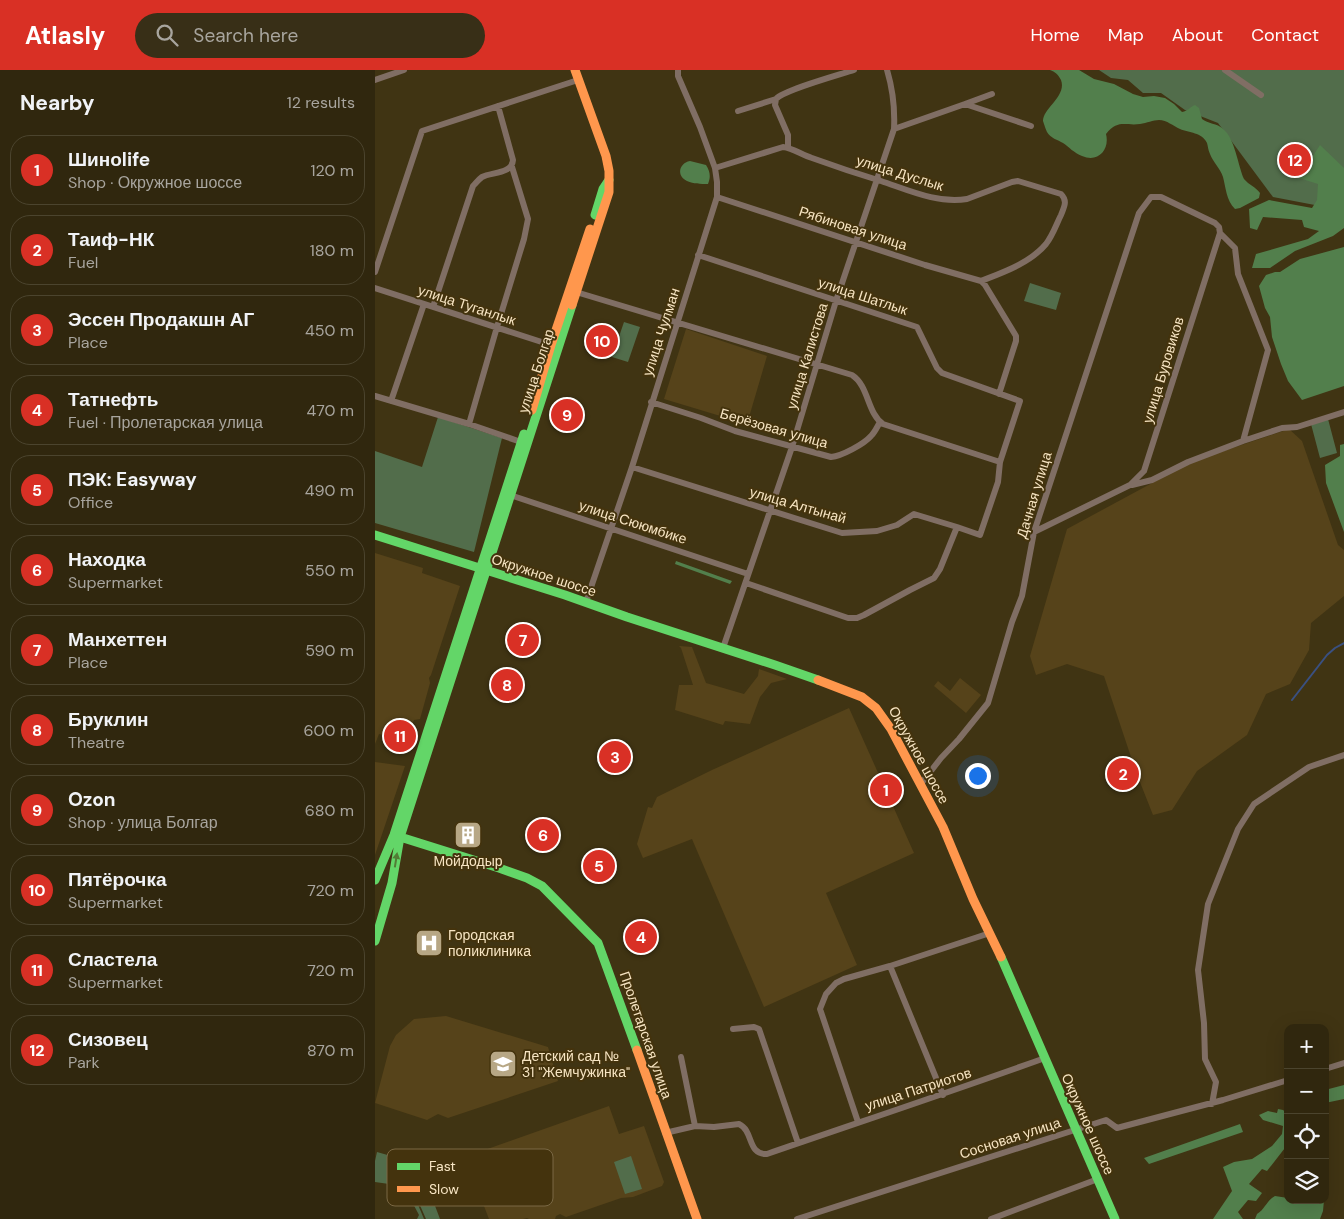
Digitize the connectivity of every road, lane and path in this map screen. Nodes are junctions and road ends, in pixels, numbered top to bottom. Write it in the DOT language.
graph roads {
  1 [pos="405,70"];
  2 [pos="575,70"];
  3 [pos="678,70"];
  4 [pos="854,70"];
  5 [pos="887,70"];
  6 [pos="1225,70"];
  7 [pos="375,80"];
  8 [pos="578,80"];
  9 [pos="992,94"];
  10 [pos="1261,94"];
  11 [pos="776,99"];
  12 [pos="965,104"];
  13 [pos="498,106"];
  14 [pos="738,110"];
  15 [pos="1031,126"];
  16 [pos="894,129"];
  17 [pos="788,148"];
  18 [pos="512,166"];
  19 [pos="715,168"];
  20 [pos="609,180"];
  21 [pos="877,180"];
  22 [pos="717,197"];
  23 [pos="1220,233"];
  24 [pos="856,242"];
  25 [pos="698,255"];
  26 [pos="375,272"];
  27 [pos="981,281"];
  28 [pos="375,288"];
  29 [pos="576,292"];
  30 [pos="836,300"];
  31 [pos="424,304"];
  32 [pos="433,307"];
  33 [pos="677,323"];
  34 [pos="497,327"];
  35 [pos="551,345"];
  36 [pos="817,365"];
  37 [pos="999,394"];
  38 [pos="375,396"];
  39 [pos="391,401"];
  40 [pos="651,402"];
  41 [pos="1344,412"];
  42 [pos="880,422"];
  43 [pos="469,424"];
  44 [pos="1243,441"];
  45 [pos="521,442"];
  46 [pos="793,447"];
  47 [pos="1000,462"];
  48 [pos="632,467"];
  49 [pos="1131,485"];
  50 [pos="510,495"];
  51 [pos="771,510"];
  52 [pos="957,526"];
  53 [pos="612,528"];
  54 [pos="1034,532"];
  55 [pos="375,536"];
  56 [pos="483,570"];
  57 [pos="748,574"];
  58 [pos="746,583"];
  59 [pos="587,602"];
  60 [pos="723,648"];
  61 [pos="1344,755"];
  62 [pos="920,785"];
  63 [pos="397,836"];
  64 [pos="375,879"];
  65 [pos="392,883"];
  66 [pos="989,933"];
  67 [pos="375,941"];
  68 [pos="890,966"];
  69 [pos="733,1029"];
  70 [pos="681,1056"];
  71 [pos="1045,1058"];
  72 [pos="1344,1063"];
  73 [pos="1329,1067"];
  74 [pos="1284,1081"];
  75 [pos="943,1095"];
  76 [pos="1211,1104"];
  77 [pos="858,1122"];
  78 [pos="695,1126"];
  79 [pos="1076,1130"];
  80 [pos="665,1133"];
  81 [pos="797,1142"];
  82 [pos="1098,1179"];
  83 [pos="697,1219"];
  84 [pos="797,1219"];
  85 [pos="991,1219"];
  86 [pos="1115,1219"];
  1 -- 7 [label="street"];
  2 -- 8 [label="street, улица Болгар"];
  3 -- 19 [label="street, улица Чулман"];
  4 -- 11 [label="street"];
  5 -- 16 [label="street, улица Калистова"];
  6 -- 10 [label="street"];
  8 -- 13 [label="street"];
  8 -- 20 [label="street, улица Болгар"];
  9 -- 12 [label="street"];
  11 -- 14 [label="street"];
  11 -- 17 [label="street"];
  12 -- 15 [label="street"];
  12 -- 16 [label="street"];
  13 -- 18 [label="street"];
  13 -- 26 [label="street"];
  16 -- 21 [label="street, улица Калистова"];
  17 -- 19 [label="street"];
  17 -- 21 [label="street, улица Дуслык"];
  18 -- 32 [label="street"];
  18 -- 34 [label="street"];
  19 -- 22 [label="street, улица Чулман"];
  20 -- 29 [label="street, улица Болгар"];
  20 -- 35 [label="street, улица Болгар"];
  21 -- 24 [label="street, улица Калистова"];
  21 -- 27 [label="street, улица Дуслык"];
  22 -- 24 [label="street, Рябиновая улица"];
  22 -- 25 [label="street, улица Чулман"];
  23 -- 44 [label="street"];
  23 -- 49 [label="street, улица Буровиков"];
  23 -- 54 [label="street, Дачная улица"];
  24 -- 27 [label="street, Рябиновая улица"];
  24 -- 30 [label="street, улица Калистова"];
  25 -- 30 [label="street, улица Шатлык"];
  25 -- 33 [label="street, улица Чулман"];
  27 -- 37 [label="street"];
  28 -- 31 [label="street, улица Туганлык"];
  29 -- 33 [label="street"];
  29 -- 50 [label="street, улица Болгар"];
  30 -- 36 [label="street, улица Калистова"];
  30 -- 37 [label="street, улица Шатлык"];
  31 -- 32 [label="street, улица Туганлык"];
  31 -- 39 [label="street"];
  32 -- 34 [label="street, улица Туганлык"];
  33 -- 36 [label="street"];
  33 -- 40 [label="street, улица Чулман"];
  34 -- 35 [label="street, улица Туганлык"];
  34 -- 43 [label="street"];
  35 -- 45 [label="street, улица Болгар"];
  36 -- 42 [label="street"];
  36 -- 46 [label="street, улица Калистова"];
  37 -- 47 [label="street, улица Шатлык"];
  38 -- 39 [label="street"];
  39 -- 43 [label="street"];
  40 -- 46 [label="street, Берёзовая улица"];
  40 -- 48 [label="street, улица Чулман"];
  41 -- 44 [label="street"];
  42 -- 46 [label="street, Берёзовая улица"];
  42 -- 47 [label="street"];
  43 -- 45 [label="street"];
  44 -- 49 [label="street"];
  45 -- 56 [label="street, улица Болгар"];
  46 -- 51 [label="street, улица Калистова"];
  47 -- 52 [label="street, улица Алтынай"];
  48 -- 51 [label="street, улица Алтынай"];
  48 -- 53 [label="street, улица Чулман"];
  49 -- 54 [label="street, улица Буровиков"];
  50 -- 53 [label="street, улица Сююмбике"];
  50 -- 56 [label="street, улица Болгар"];
  51 -- 52 [label="street, улица Алтынай"];
  51 -- 57 [label="street, улица Калистова"];
  52 -- 58 [label="street"];
  53 -- 57 [label="street, улица Сююмбике"];
  53 -- 59 [label="street, улица Чулман"];
  54 -- 62 [label="street, Дачная улица"];
  55 -- 56 [label="street, Окружное шоссе"];
  56 -- 59 [label="street, Окружное шоссе"];
  56 -- 63 [label="street"];
  57 -- 58 [label="street, улица Калистова"];
  58 -- 60 [label="street, улица Калистова"];
  59 -- 60 [label="street, Окружное шоссе"];
  60 -- 62 [label="street, Окружное шоссе"];
  61 -- 76 [label="street"];
  62 -- 66 [label="street, Окружное шоссе"];
  63 -- 64 [label="street"];
  65 -- 63 [label="street, one-way"];
  63 -- 80 [label="street, Пролетарская улица"];
  64 -- 65 [label="street"];
  65 -- 67 [label="street"];
  66 -- 68 [label="street"];
  66 -- 71 [label="street, Окружное шоссе"];
  68 -- 75 [label="street"];
  68 -- 77 [label="street"];
  69 -- 81 [label="street"];
  70 -- 78 [label="street"];
  71 -- 75 [label="street, улица Патриотов"];
  71 -- 79 [label="street, Окружное шоссе"];
  72 -- 73 [label="street"];
  74 -- 76 [label="street, Сосновая улица"];
  75 -- 77 [label="street, улица Патриотов"];
  76 -- 79 [label="street, Сосновая улица"];
  77 -- 81 [label="street, улица Патриотов"];
  78 -- 80 [label="street"];
  78 -- 81 [label="street, улица Патриотов"];
  79 -- 82 [label="street, Окружное шоссе"];
  79 -- 84 [label="street, Сосновая улица"];
  80 -- 83 [label="street, Пролетарская улица"];
  82 -- 85 [label="street"];
  82 -- 86 [label="street, Окружное шоссе"];
}
